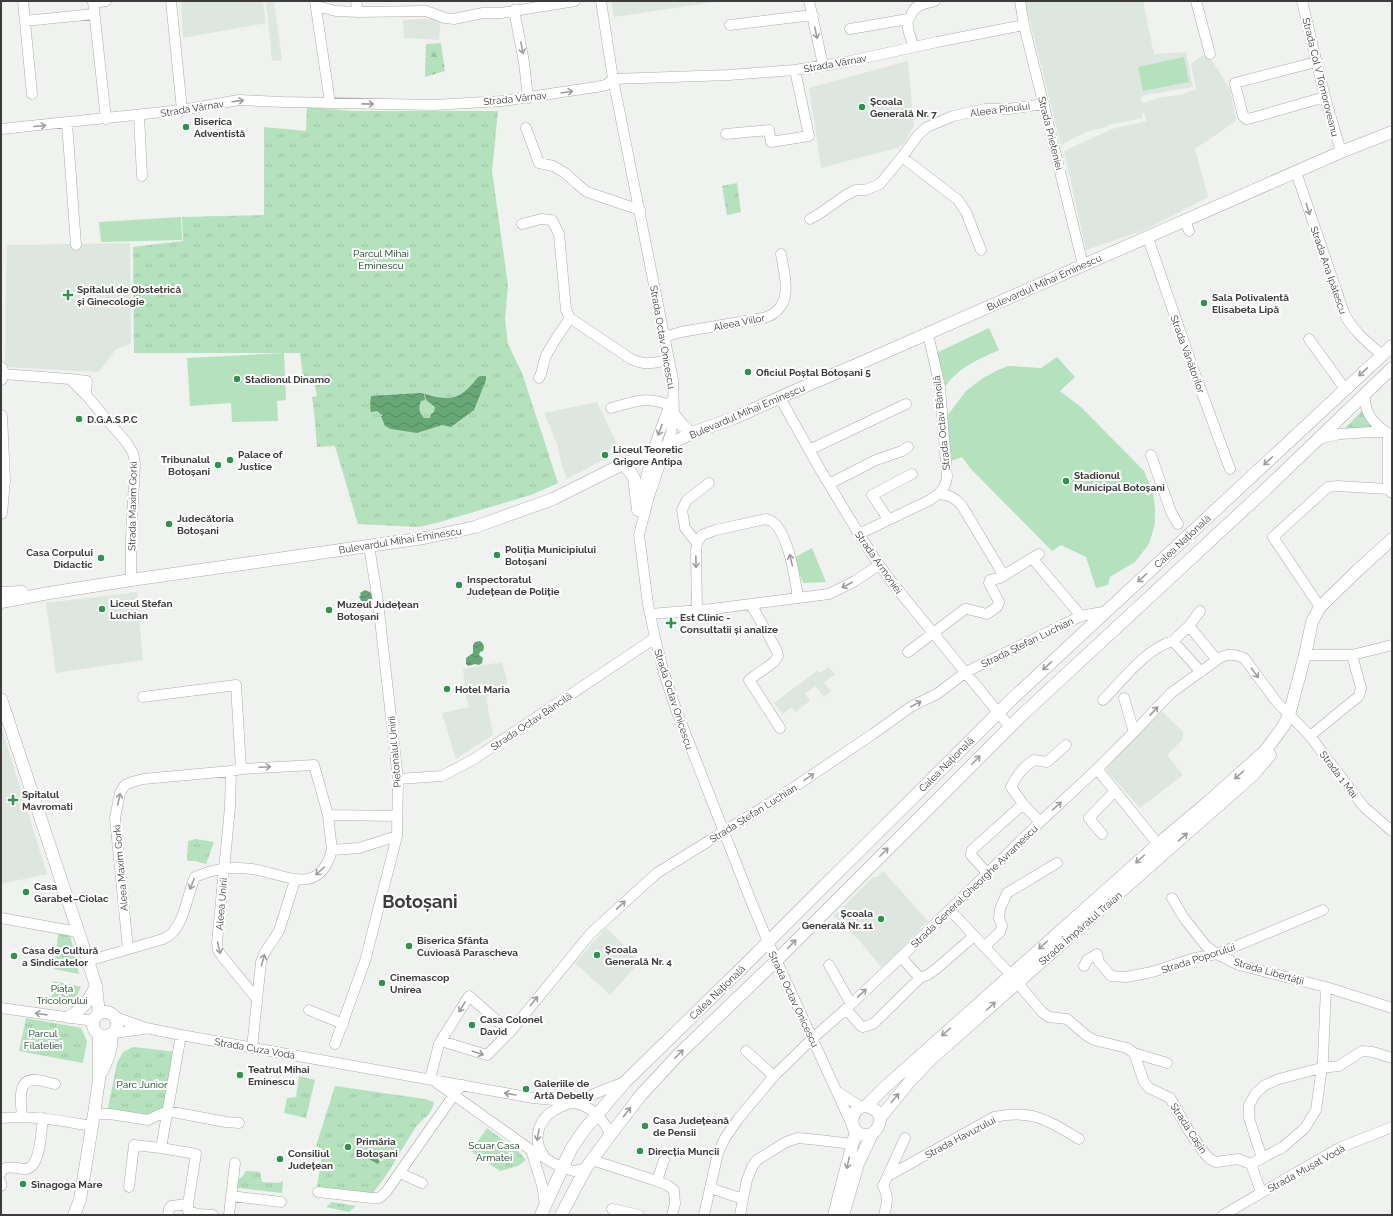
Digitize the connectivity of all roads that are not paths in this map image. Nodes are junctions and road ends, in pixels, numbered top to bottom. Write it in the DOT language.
graph roads {
  1 [pos="23,1"];
  2 [pos="106,1"];
  3 [pos="171,1"];
  4 [pos="356,1"];
  5 [pos="575,1"];
  6 [pos="601,1"];
  7 [pos="809,1"];
  8 [pos="935,1"];
  9 [pos="1020,1"];
  10 [pos="1196,1"];
  11 [pos="1302,1"];
  12 [pos="93,2"];
  13 [pos="315,4"];
  14 [pos="514,10"];
  15 [pos="358,12"];
  16 [pos="94,14"];
  17 [pos="812,15"];
  18 [pos="908,19"];
  19 [pos="25,21"];
  20 [pos="730,25"];
  21 [pos="1024,25"];
  22 [pos="850,29"];
  23 [pos="914,47"];
  24 [pos="1210,54"];
  25 [pos="1316,62"];
  26 [pos="823,65"];
  27 [pos="795,70"];
  28 [pos="613,79"];
  29 [pos="32,94"];
  30 [pos="1325,97"];
  31 [pos="528,98"];
  32 [pos="330,103"];
  33 [pos="1044,104"];
  34 [pos="182,110"];
  35 [pos="139,115"];
  36 [pos="106,119"];
  37 [pos="67,123"];
  38 [pos="526,128"];
  39 [pos="1,129"];
  40 [pos="1392,132"];
  41 [pos="726,134"];
  42 [pos="1341,152"];
  43 [pos="902,157"];
  44 [pos="1296,172"];
  45 [pos="142,176"];
  46 [pos="640,210"];
  47 [pos="810,219"];
  48 [pos="522,224"];
  49 [pos="1148,238"];
  50 [pos="76,245"];
  51 [pos="981,250"];
  52 [pos="781,254"];
  53 [pos="1083,265"];
  54 [pos="570,318"];
  55 [pos="928,334"];
  56 [pos="664,337"];
  57 [pos="1308,339"];
  58 [pos="1392,346"];
  59 [pos="1382,355"];
  60 [pos="669,360"];
  61 [pos="1392,368"];
  62 [pos="2,374"];
  63 [pos="539,378"];
  64 [pos="1345,390"];
  65 [pos="1366,393"];
  66 [pos="780,398"];
  67 [pos="906,404"];
  68 [pos="611,408"];
  69 [pos="672,411"];
  70 [pos="1,416"];
  71 [pos="1390,432"];
  72 [pos="692,433"];
  73 [pos="1318,439"];
  74 [pos="667,446"];
  75 [pos="908,447"];
  76 [pos="809,450"];
  77 [pos="652,453"];
  78 [pos="1151,455"];
  79 [pos="623,464"];
  80 [pos="1230,469"];
  81 [pos="912,474"];
  82 [pos="709,483"];
  83 [pos="829,484"];
  84 [pos="1390,490"];
  85 [pos="939,494"];
  86 [pos="638,510"];
  87 [pos="1,514"];
  88 [pos="888,519"];
  89 [pos="1178,524"];
  90 [pos="639,534"];
  91 [pos="859,534"];
  92 [pos="1392,539"];
  93 [pos="697,543"];
  94 [pos="369,546"];
  95 [pos="880,564"];
  96 [pos="1004,576"];
  97 [pos="131,580"];
  98 [pos="1,593"];
  99 [pos="49,593"];
  100 [pos="798,598"];
  101 [pos="1,602"];
  102 [pos="751,604"];
  103 [pos="1320,607"];
  104 [pos="697,610"];
  105 [pos="1108,610"];
  106 [pos="1200,612"];
  107 [pos="650,614"];
  108 [pos="1081,616"];
  109 [pos="1189,626"];
  110 [pos="934,633"];
  111 [pos="655,638"];
  112 [pos="1173,640"];
  113 [pos="1392,645"];
  114 [pos="908,652"];
  115 [pos="1305,655"];
  116 [pos="1352,655"];
  117 [pos="1217,660"];
  118 [pos="966,672"];
  119 [pos="1201,672"];
  120 [pos="143,697"];
  121 [pos="1124,698"];
  122 [pos="1,699"];
  123 [pos="1103,700"];
  124 [pos="998,713"];
  125 [pos="1289,715"];
  126 [pos="1010,727"];
  127 [pos="780,728"];
  128 [pos="1134,732"];
  129 [pos="1310,736"];
  130 [pos="1276,737"];
  131 [pos="1066,745"];
  132 [pos="1097,769"];
  133 [pos="236,770"];
  134 [pos="398,779"];
  135 [pos="1115,791"];
  136 [pos="1023,804"];
  137 [pos="328,815"];
  138 [pos="397,816"];
  139 [pos="1040,822"];
  140 [pos="1392,831"];
  141 [pos="723,832"];
  142 [pos="1102,834"];
  143 [pos="397,836"];
  144 [pos="1158,844"];
  145 [pos="332,850"];
  146 [pos="1057,863"];
  147 [pos="224,868"];
  148 [pos="987,873"];
  149 [pos="295,880"];
  150 [pos="1172,898"];
  151 [pos="950,910"];
  152 [pos="1323,910"];
  153 [pos="1,918"];
  154 [pos="78,932"];
  155 [pos="974,936"];
  156 [pos="768,942"];
  157 [pos="984,947"];
  158 [pos="128,949"];
  159 [pos="1217,954"];
  160 [pos="901,957"];
  161 [pos="777,960"];
  162 [pos="88,962"];
  163 [pos="829,965"];
  164 [pos="1084,966"];
  165 [pos="920,978"];
  166 [pos="1013,979"];
  167 [pos="96,986"];
  168 [pos="1326,987"];
  169 [pos="257,999"];
  170 [pos="849,1006"];
  171 [pos="1,1008"];
  172 [pos="1392,1008"];
  173 [pos="309,1010"];
  174 [pos="114,1016"];
  175 [pos="69,1018"];
  176 [pos="96,1018"];
  177 [pos="343,1024"];
  178 [pos="146,1028"];
  179 [pos="510,1032"];
  180 [pos="108,1034"];
  181 [pos="181,1035"];
  182 [pos="813,1038"];
  183 [pos="441,1041"];
  184 [pos="335,1044"];
  185 [pos="252,1048"];
  186 [pos="746,1051"];
  187 [pos="1134,1053"];
  188 [pos="1392,1058"];
  189 [pos="1167,1063"];
  190 [pos="1321,1068"];
  191 [pos="774,1076"];
  192 [pos="432,1080"];
  193 [pos="625,1082"];
  194 [pos="55,1084"];
  195 [pos="451,1089"];
  196 [pos="838,1092"];
  197 [pos="575,1101"];
  198 [pos="864,1107"];
  199 [pos="167,1111"];
  200 [pos="597,1114"];
  201 [pos="22,1116"];
  202 [pos="1,1118"];
  203 [pos="42,1118"];
  204 [pos="880,1118"];
  205 [pos="93,1120"];
  206 [pos="239,1123"];
  207 [pos="1392,1127"];
  208 [pos="854,1128"];
  209 [pos="611,1134"];
  210 [pos="872,1134"];
  211 [pos="905,1138"];
  212 [pos="1079,1139"];
  213 [pos="852,1144"];
  214 [pos="161,1148"];
  215 [pos="532,1150"];
  216 [pos="545,1157"];
  217 [pos="1262,1158"];
  218 [pos="664,1160"];
  219 [pos="235,1163"];
  220 [pos="589,1164"];
  221 [pos="1251,1164"];
  222 [pos="562,1168"];
  223 [pos="1,1173"];
  224 [pos="400,1174"];
  225 [pos="888,1176"];
  226 [pos="657,1181"];
  227 [pos="1,1182"];
  228 [pos="422,1183"];
  229 [pos="1,1186"];
  230 [pos="129,1187"];
  231 [pos="710,1188"];
  232 [pos="318,1192"];
  233 [pos="1261,1192"];
  234 [pos="231,1196"];
  235 [pos="743,1199"];
  236 [pos="80,1200"];
  237 [pos="281,1202"];
  238 [pos="188,1204"];
  239 [pos="612,1209"];
  240 [pos="543,1210"];
  241 [pos="74,1215"];
  242 [pos="82,1215"];
  243 [pos="168,1215"];
  244 [pos="213,1215"];
  245 [pos="229,1215"];
  246 [pos="561,1215"];
  247 [pos="639,1215"];
  248 [pos="672,1215"];
  249 [pos="704,1215"];
  250 [pos="740,1215"];
  251 [pos="834,1215"];
  252 [pos="843,1215"];
  253 [pos="884,1215"];
  254 [pos="1223,1215"];
  1 -- 19 [label="street"];
  2 -- 12 [label="street"];
  3 -- 34 [label="street"];
  4 -- 15 [label="street"];
  5 -- 14 [label="street"];
  6 -- 28 [label="street, Strada Octav Onicescu"];
  7 -- 17 [label="street"];
  8 -- 18 [label="street"];
  9 -- 21 [label="street, Strada Prieteniei"];
  10 -- 24 [label="street"];
  11 -- 25 [label="street, Strada Col V Tomoroveanu"];
  12 -- 16 [label="street"];
  13 -- 15 [label="street"];
  13 -- 32 [label="street"];
  14 -- 15 [label="street"];
  14 -- 31 [label="street, one-way"];
  16 -- 19 [label="street"];
  16 -- 36 [label="street"];
  17 -- 20 [label="street"];
  17 -- 26 [label="street, one-way"];
  18 -- 22 [label="street"];
  18 -- 23 [label="street"];
  19 -- 29 [label="street"];
  21 -- 23 [label="street, Strada Vârnav"];
  21 -- 33 [label="street, Strada Prieteniei"];
  23 -- 26 [label="street, Strada Vârnav"];
  25 -- 30 [label="street, Strada Col V Tomoroveanu"];
  25 -- 30 [label="street"];
  26 -- 27 [label="street, Strada Vârnav"];
  27 -- 28 [label="street, Strada Vârnav"];
  27 -- 41 [label="street"];
  31 -- 28 [label="street, Strada Vârnav, one-way"];
  28 -- 46 [label="street, Strada Octav Onicescu"];
  30 -- 42 [label="street, Strada Col V Tomoroveanu"];
  32 -- 31 [label="street, Strada Vârnav, one-way"];
  34 -- 32 [label="street, Strada Vârnav, one-way"];
  33 -- 43 [label="street, Aleea Pinului"];
  33 -- 53 [label="street, Strada Prieteniei"];
  34 -- 35 [label="street, Strada Vârnav"];
  35 -- 36 [label="street, Strada Vârnav"];
  35 -- 45 [label="street"];
  36 -- 37 [label="street, Strada Vârnav"];
  39 -- 37 [label="street, Strada Vârnav, one-way"];
  37 -- 50 [label="street"];
  38 -- 46 [label="street"];
  40 -- 42 [label="main road, Bulevardul Mihai Eminescu"];
  42 -- 44 [label="main road, Bulevardul Mihai Eminescu"];
  43 -- 47 [label="street, Aleea Pinului"];
  43 -- 51 [label="street"];
  44 -- 49 [label="main road, Bulevardul Mihai Eminescu"];
  44 -- 59 [label="street, Strada Ana Ipătescu, one-way"];
  46 -- 56 [label="street, Strada Octav Onicescu"];
  48 -- 54 [label="street"];
  49 -- 53 [label="main road, Bulevardul Mihai Eminescu"];
  49 -- 80 [label="street, Strada Vânătorilor"];
  52 -- 56 [label="street, Aleea Viilor"];
  53 -- 55 [label="main road, Bulevardul Mihai Eminescu"];
  54 -- 60 [label="street"];
  54 -- 63 [label="street"];
  55 -- 66 [label="main road, Bulevardul Mihai Eminescu"];
  55 -- 85 [label="street, Strada Octav Băncilă"];
  56 -- 60 [label="street, Strada Octav Onicescu"];
  57 -- 64 [label="street"];
  58 -- 59 [label="main road, Calea Națională"];
  59 -- 64 [label="main road, Calea Națională, one-way"];
  60 -- 69 [label="street, Strada Octav Onicescu"];
  61 -- 65 [label="main road, Calea Națională"];
  62 -- 97 [label="street, Strada Maxim Gorki"];
  64 -- 105 [label="main road, Calea Națională, one-way"];
  65 -- 71 [label="street"];
  65 -- 73 [label="main road, Calea Națională"];
  66 -- 72 [label="main road, Bulevardul Mihai Eminescu"];
  66 -- 76 [label="street, Strada Armoniei"];
  67 -- 76 [label="street"];
  68 -- 69 [label="street"];
  69 -- 72 [label="main road"];
  69 -- 74 [label="street, Strada Octav Onicescu"];
  69 -- 77 [label="street, one-way"];
  70 -- 87 [label="main road"];
  71 -- 73 [label="street"];
  71 -- 84 [label="street"];
  72 -- 74 [label="main road, Bulevardul Mihai Eminescu"];
  73 -- 126 [label="main road, Calea Națională"];
  74 -- 77 [label="main road, Bulevardul Mihai Eminescu"];
  74 -- 90 [label="street, Strada Octav Onicescu"];
  75 -- 83 [label="street"];
  76 -- 83 [label="street, Strada Armoniei"];
  77 -- 79 [label="main road, Bulevardul Mihai Eminescu"];
  77 -- 86 [label="street"];
  78 -- 89 [label="street"];
  79 -- 86 [label="main road"];
  79 -- 94 [label="main road, Bulevardul Mihai Eminescu"];
  81 -- 88 [label="street"];
  82 -- 93 [label="street"];
  83 -- 91 [label="street, Strada Armoniei"];
  84 -- 103 [label="street"];
  85 -- 88 [label="street"];
  85 -- 96 [label="street"];
  86 -- 90 [label="street"];
  88 -- 91 [label="street"];
  90 -- 107 [label="street, Strada Octav Onicescu"];
  91 -- 95 [label="street, Strada Armoniei"];
  92 -- 103 [label="main road, Strada Împăratul Traian"];
  100 -- 93 [label="street, one-way"];
  93 -- 104 [label="street, one-way"];
  94 -- 97 [label="main road, Bulevardul Mihai Eminescu"];
  94 -- 134 [label="street, Pietonalul Unirii"];
  95 -- 100 [label="street, one-way"];
  95 -- 110 [label="street, Strada Armoniei"];
  96 -- 108 [label="street"];
  96 -- 110 [label="street"];
  97 -- 99 [label="main road, Bulevardul Mihai Eminescu"];
  98 -- 99 [label="main road, Bulevardul Mihai Eminescu"];
  99 -- 101 [label="main road, Bulevardul Mihai Eminescu"];
  100 -- 102 [label="street"];
  102 -- 104 [label="street"];
  102 -- 127 [label="street"];
  103 -- 115 [label="main road, Strada Împăratul Traian"];
  104 -- 107 [label="street"];
  105 -- 108 [label="street, Strada Ștefan Luchian"];
  105 -- 124 [label="main road, Calea Națională, one-way"];
  106 -- 109 [label="street"];
  107 -- 111 [label="street, Strada Octav Onicescu"];
  108 -- 118 [label="street, Strada Ștefan Luchian"];
  109 -- 112 [label="street"];
  109 -- 117 [label="street"];
  110 -- 114 [label="street"];
  110 -- 118 [label="street, Strada Armoniei"];
  111 -- 134 [label="street, Strada Octav Băncilă"];
  111 -- 141 [label="street, Strada Octav Onicescu"];
  112 -- 119 [label="street"];
  112 -- 123 [label="street"];
  113 -- 116 [label="street"];
  115 -- 116 [label="street"];
  115 -- 125 [label="main road, Strada Împăratul Traian"];
  116 -- 129 [label="street"];
  117 -- 119 [label="street, Strada General Gheorghe Avramescu"];
  117 -- 125 [label="street, Strada General Gheorghe Avramescu, one-way"];
  118 -- 124 [label="street, Strada Armoniei"];
  141 -- 118 [label="street, Strada Ștefan Luchian, one-way"];
  128 -- 119 [label="street, Strada General Gheorghe Avramescu, one-way"];
  120 -- 133 [label="street"];
  121 -- 128 [label="street"];
  122 -- 154 [label="main road"];
  124 -- 126 [label="street, Strada Armoniei"];
  124 -- 156 [label="main road, Calea Națională"];
  125 -- 129 [label="street, Strada 1 Mai"];
  125 -- 130 [label="main road, Strada Împăratul Traian"];
  161 -- 126 [label="main road, Calea Națională, one-way"];
  128 -- 132 [label="street, Strada General Gheorghe Avramescu"];
  129 -- 140 [label="street, Strada 1 Mai"];
  130 -- 144 [label="main road, Strada Împăratul Traian, one-way"];
  166 -- 130 [label="main road, Strada Împăratul Traian, one-way"];
  131 -- 136 [label="street"];
  132 -- 135 [label="street"];
  139 -- 132 [label="street, Strada General Gheorghe Avramescu, one-way"];
  133 -- 137 [label="street, Aleea Maxim Gorki, one-way"];
  133 -- 147 [label="street"];
  158 -- 133 [label="street, Aleea Maxim Gorki, one-way"];
  134 -- 138 [label="street, Pietonalul Unirii"];
  135 -- 142 [label="street"];
  135 -- 144 [label="street"];
  136 -- 139 [label="street"];
  136 -- 148 [label="street"];
  137 -- 138 [label="street"];
  137 -- 145 [label="street"];
  138 -- 143 [label="street, Pietonalul Unirii"];
  139 -- 148 [label="street, Strada General Gheorghe Avramescu"];
  141 -- 156 [label="street, Strada Octav Onicescu"];
  179 -- 141 [label="street, Strada Ștefan Luchian, one-way"];
  143 -- 145 [label="street"];
  143 -- 177 [label="street, Pietonalul Unirii"];
  144 -- 166 [label="main road, Strada Împăratul Traian, one-way"];
  145 -- 149 [label="street, Aleea Unirii, one-way"];
  146 -- 157 [label="street"];
  147 -- 149 [label="street, Aleea Unirii"];
  147 -- 158 [label="street, one-way"];
  147 -- 169 [label="street, Aleea Unirii, one-way"];
  148 -- 151 [label="street, Strada General Gheorghe Avramescu"];
  169 -- 149 [label="street, one-way"];
  150 -- 159 [label="street, Strada Libertății"];
  151 -- 155 [label="street"];
  151 -- 160 [label="street, Strada General Gheorghe Avramescu"];
  152 -- 159 [label="street, Strada Poporului"];
  153 -- 154 [label="street"];
  154 -- 162 [label="main road"];
  155 -- 157 [label="street"];
  155 -- 165 [label="street"];
  156 -- 161 [label="street, Strada Octav Onicescu"];
  156 -- 193 [label="main road, Calea Națională"];
  157 -- 166 [label="street"];
  158 -- 162 [label="street"];
  159 -- 164 [label="street, Strada Poporului"];
  159 -- 168 [label="street, Strada Libertății"];
  160 -- 165 [label="street"];
  170 -- 160 [label="street, Strada General Gheorghe Avramescu, one-way"];
  161 -- 182 [label="street, Strada Octav Onicescu"];
  209 -- 161 [label="main road, Calea Națională, one-way"];
  162 -- 167 [label="main road"];
  163 -- 170 [label="street"];
  165 -- 170 [label="street"];
  166 -- 187 [label="street"];
  166 -- 198 [label="main road, Strada Împăratul Traian, one-way"];
  204 -- 166 [label="main road, Strada Împăratul Traian, one-way"];
  167 -- 174 [label="main road"];
  167 -- 175 [label="main road"];
  167 -- 176 [label="main road"];
  168 -- 172 [label="street, Strada Libertății"];
  168 -- 190 [label="street"];
  169 -- 185 [label="street"];
  170 -- 182 [label="street, Strada General Gheorghe Avramescu"];
  175 -- 171 [label="street, one-way"];
  173 -- 177 [label="street"];
  174 -- 176 [label="main road"];
  174 -- 178 [label="street, Strada Cuza Vodă"];
  174 -- 180 [label="main road"];
  175 -- 176 [label="street"];
  176 -- 180 [label="main road"];
  177 -- 184 [label="street, Pietonalul Unirii"];
  178 -- 180 [label="street, Strada Cuza Vodă"];
  178 -- 181 [label="street, Strada Cuza Vodă"];
  183 -- 179 [label="street, Strada Ștefan Luchian, one-way"];
  179 -- 183 [label="street, one-way"];
  180 -- 205 [label="main road"];
  181 -- 185 [label="street, Strada Cuza Vodă"];
  181 -- 199 [label="street"];
  182 -- 191 [label="street, Strada General Gheorghe Avramescu"];
  182 -- 196 [label="street, Strada Octav Onicescu"];
  183 -- 192 [label="street"];
  185 -- 192 [label="street, Strada Cuza Vodă"];
  186 -- 191 [label="street"];
  187 -- 189 [label="street"];
  187 -- 221 [label="street, Strada Cașin"];
  188 -- 190 [label="street"];
  190 -- 217 [label="street"];
  190 -- 217 [label="street"];
  191 -- 231 [label="street, Strada General Gheorghe Avramescu"];
  192 -- 195 [label="street, Strada Cuza Vodă"];
  193 -- 197 [label="street"];
  193 -- 200 [label="main road, Calea Națională"];
  194 -- 201 [label="street"];
  197 -- 195 [label="street, one-way"];
  195 -- 215 [label="street, Strada Cuza Vodă"];
  195 -- 224 [label="street"];
  196 -- 198 [label="street"];
  196 -- 208 [label="street, Strada Octav Onicescu"];
  197 -- 200 [label="street"];
  197 -- 216 [label="street, one-way"];
  198 -- 204 [label="main road"];
  198 -- 208 [label="main road"];
  199 -- 205 [label="street"];
  199 -- 206 [label="street"];
  199 -- 214 [label="street"];
  200 -- 209 [label="street"];
  200 -- 222 [label="main road, Calea Națională"];
  201 -- 202 [label="street"];
  201 -- 203 [label="street"];
  203 -- 205 [label="street"];
  203 -- 223 [label="street"];
  204 -- 210 [label="main road"];
  205 -- 236 [label="main road"];
  207 -- 233 [label="street, Strada Mușat Vodă"];
  208 -- 210 [label="main road"];
  208 -- 213 [label="main road"];
  209 -- 220 [label="main road, Calea Națională"];
  210 -- 252 [label="main road"];
  211 -- 225 [label="street"];
  212 -- 225 [label="street, Strada Havuzului"];
  213 -- 235 [label="street"];
  213 -- 251 [label="main road, one-way"];
  214 -- 230 [label="street"];
  214 -- 238 [label="street"];
  215 -- 216 [label="street, Strada Cuza Vodă"];
  215 -- 240 [label="street"];
  216 -- 222 [label="street, Strada Cuza Vodă"];
  217 -- 221 [label="street"];
  218 -- 226 [label="street"];
  219 -- 234 [label="street"];
  220 -- 222 [label="street, Strada Cuza Vodă"];
  220 -- 226 [label="street"];
  220 -- 246 [label="main road, Calea Națională"];
  221 -- 233 [label="street"];
  222 -- 240 [label="main road, Calea Națională"];
  224 -- 228 [label="street"];
  224 -- 232 [label="street"];
  225 -- 253 [label="street"];
  226 -- 248 [label="street"];
  227 -- 229 [label="street"];
  231 -- 235 [label="street"];
  231 -- 249 [label="street, Strada General Gheorghe Avramescu"];
  233 -- 254 [label="street, Strada Mușat Vodă"];
  234 -- 237 [label="street"];
  234 -- 245 [label="street"];
  235 -- 250 [label="street"];
  236 -- 241 [label="main road"];
  236 -- 242 [label="main road"];
  238 -- 243 [label="street"];
  238 -- 244 [label="street"];
  239 -- 247 [label="street"];
}
